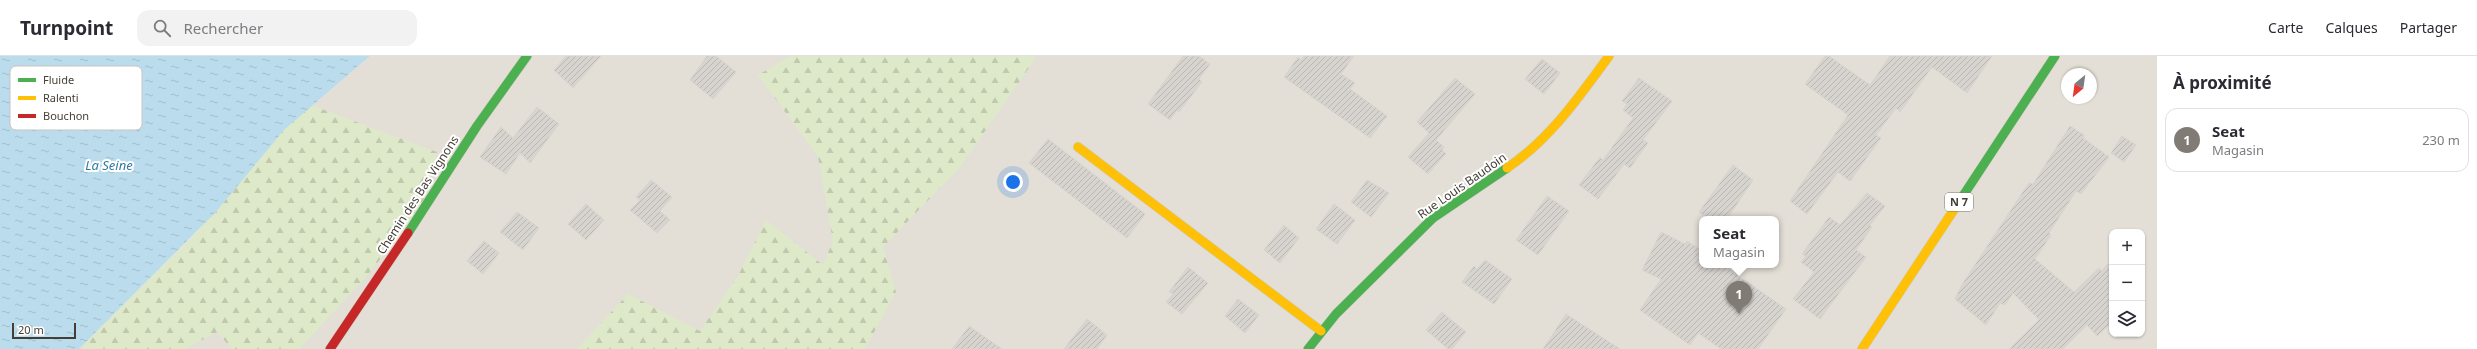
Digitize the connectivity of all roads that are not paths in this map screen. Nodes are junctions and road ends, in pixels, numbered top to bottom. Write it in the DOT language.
graph roads {
  1 [pos="527,56"];
  2 [pos="1609,56"];
  3 [pos="2055,56"];
  4 [pos="1078,147"];
  5 [pos="1321,331"];
  6 [pos="330,349"];
  7 [pos="1308,349"];
  8 [pos="1862,349"];
  1 -- 6 [label="street, Chemin des Bas Vignons"];
  2 -- 5 [label="street, Rue Louis Baudoin"];
  3 -- 8 [label="street, N 7"];
  4 -- 5 [label="street"];
  5 -- 7 [label="street, Rue Louis Baudoin"];
}
